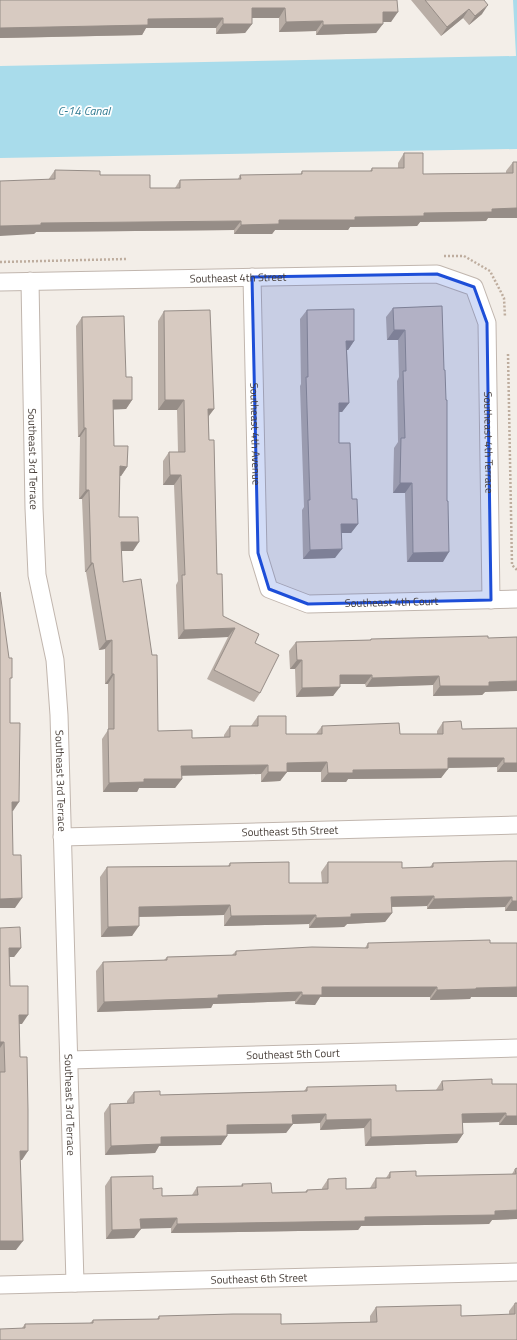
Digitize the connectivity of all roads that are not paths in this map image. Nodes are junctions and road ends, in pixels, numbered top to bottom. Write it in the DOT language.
graph roads {
  1 [pos="252,277"];
  2 [pos="30,281"];
  3 [pos="0,282"];
  4 [pos="474,287"];
  5 [pos="269,589"];
  6 [pos="517,599"];
  7 [pos="491,600"];
  8 [pos="517,824"];
  9 [pos="62,837"];
  10 [pos="517,1048"];
  11 [pos="69,1060"];
  12 [pos="517,1272"];
  13 [pos="75,1283"];
  14 [pos="0,1285"];
  1 -- 2 [label="street, Southeast 4th Street"];
  1 -- 4 [label="street, Southeast 4th Street"];
  1 -- 5 [label="street, Southeast 4th Avenue"];
  2 -- 3 [label="street, Southeast 4th Street"];
  2 -- 9 [label="street, Southeast 3rd Terrace"];
  4 -- 7 [label="street, Southeast 4th Terrace"];
  5 -- 7 [label="street, Southeast 4th Court"];
  6 -- 7 [label="street, Southeast 4th Court"];
  8 -- 9 [label="street, Southeast 5th Street"];
  9 -- 11 [label="street, Southeast 3rd Terrace"];
  10 -- 11 [label="street, Southeast 5th Court"];
  11 -- 13 [label="street, Southeast 3rd Terrace"];
  12 -- 13 [label="street, Southeast 6th Street"];
  13 -- 14 [label="street, Southeast 6th Street"];
}
